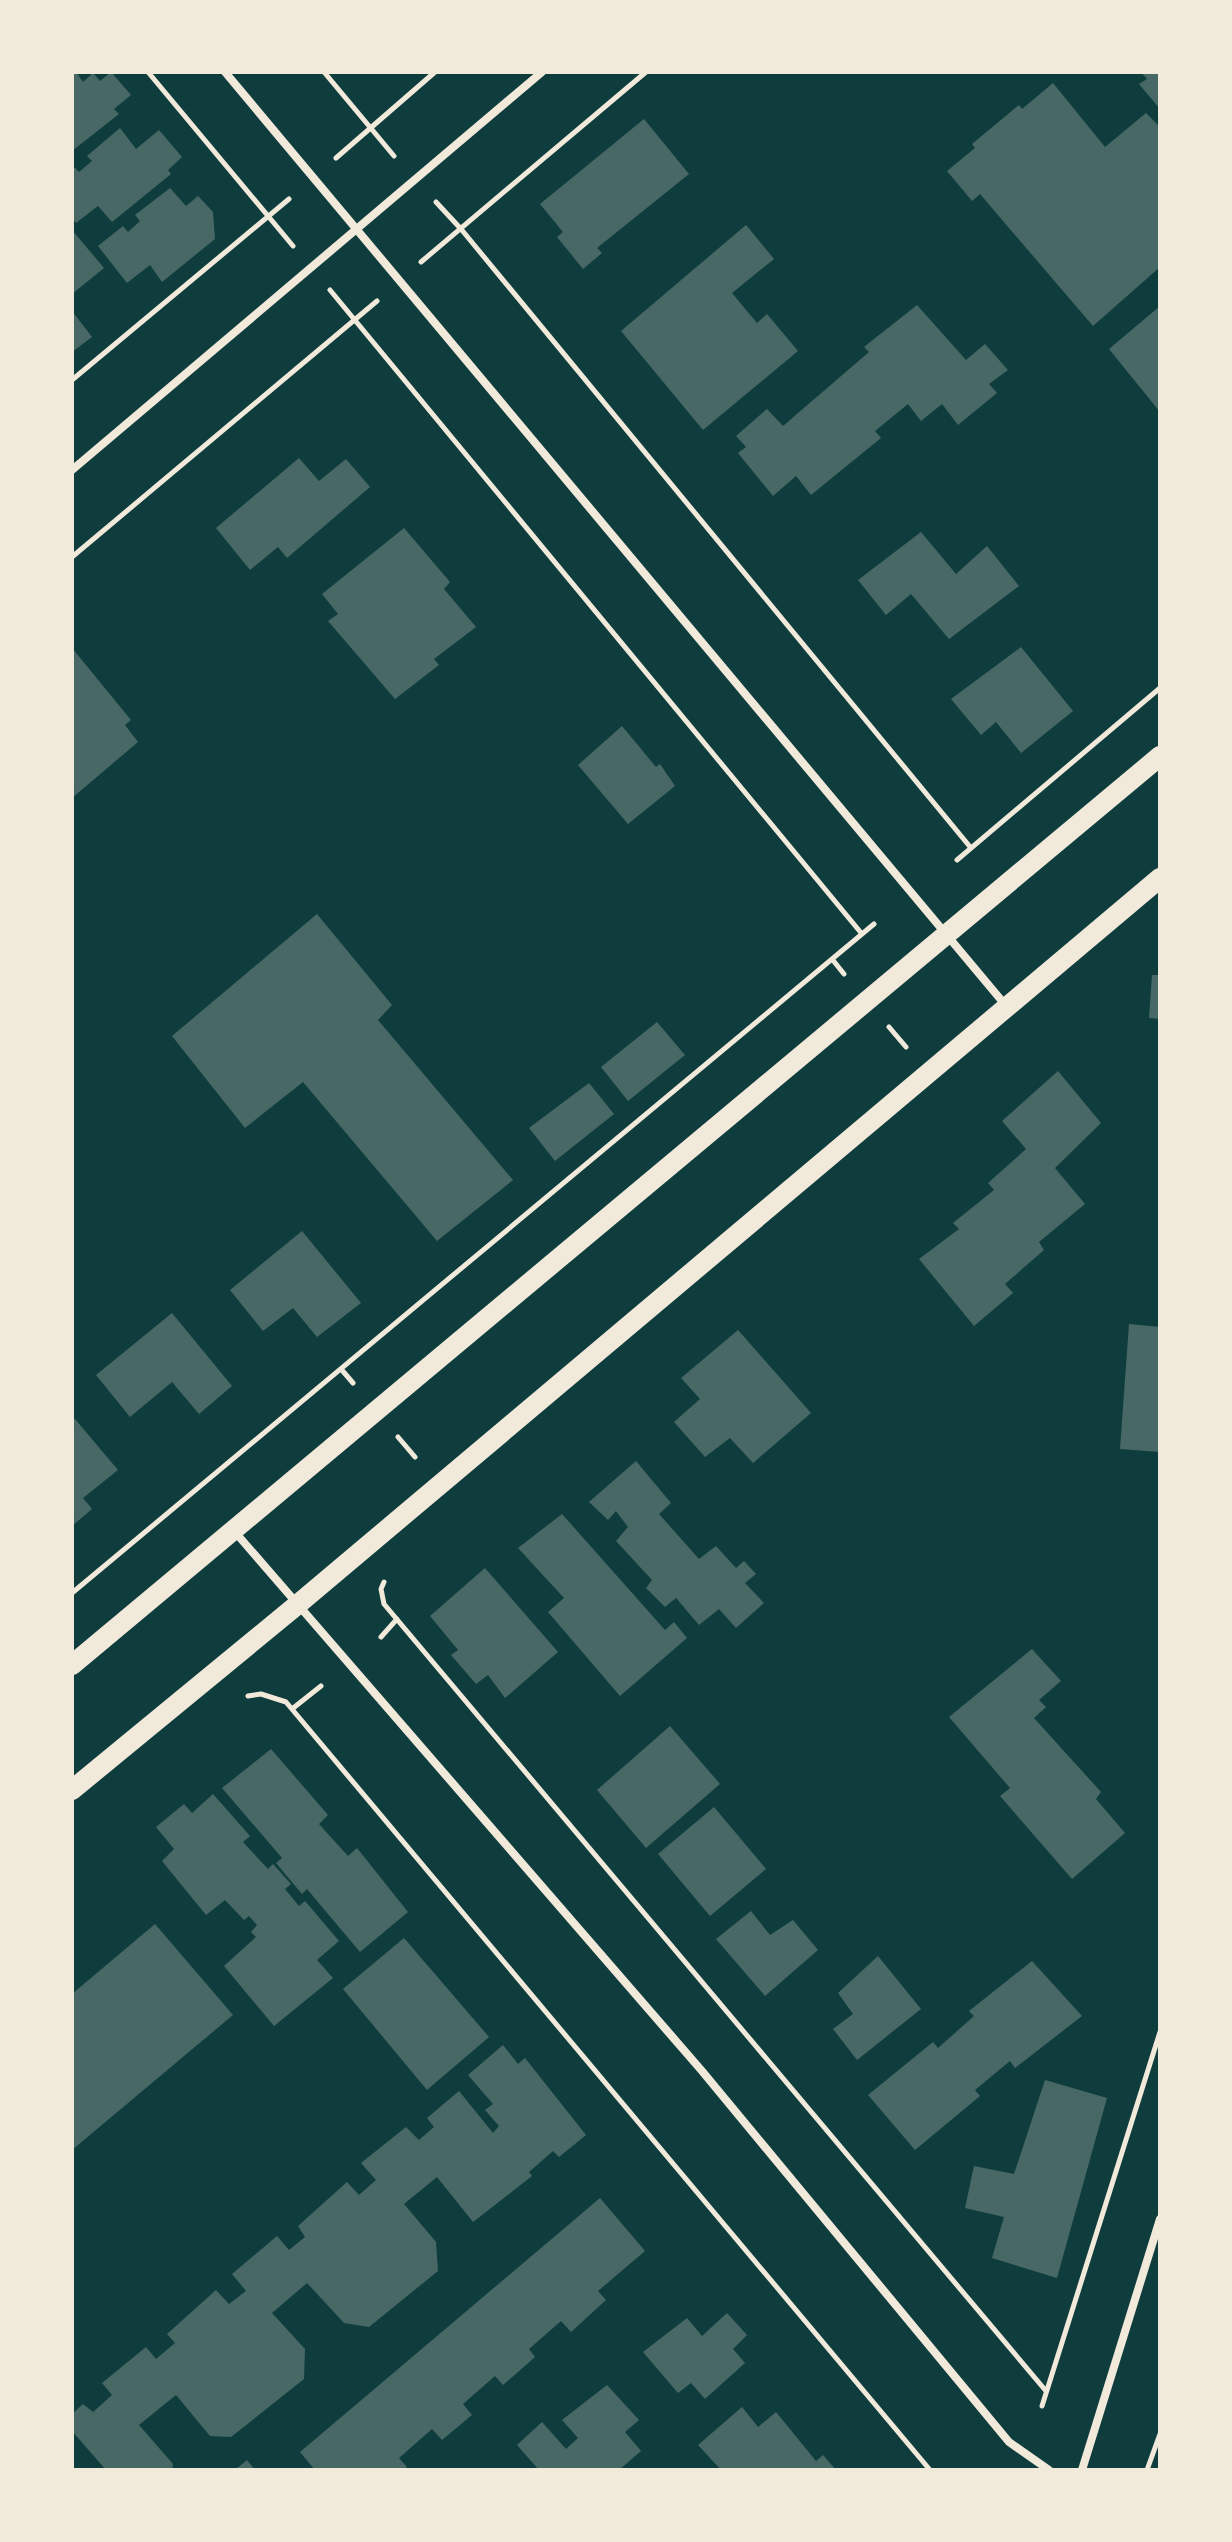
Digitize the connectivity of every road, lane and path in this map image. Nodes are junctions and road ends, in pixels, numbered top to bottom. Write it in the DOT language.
graph roads {
  1 [pos="148,72"];
  2 [pos="225,72"];
  3 [pos="324,72"];
  4 [pos="435,72"];
  5 [pos="542,72"];
  6 [pos="646,72"];
  7 [pos="369,126"];
  8 [pos="313,179"];
  9 [pos="415,179"];
  10 [pos="269,215"];
  11 [pos="461,229"];
  12 [pos="356,230"];
  13 [pos="310,268"];
  14 [pos="399,281"];
  15 [pos="355,320"];
  16 [pos="72,380"];
  17 [pos="72,470"];
  18 [pos="72,557"];
  19 [pos="1160,688"];
  20 [pos="1160,756"];
  21 [pos="971,848"];
  22 [pos="957,860"];
  23 [pos="1160,878"];
  24 [pos="874,924"];
  25 [pos="862,934"];
  26 [pos="947,936"];
  27 [pos="1007,1007"];
  28 [pos="234,1532"];
  29 [pos="387,1573"];
  30 [pos="72,1593"];
  31 [pos="297,1605"];
  32 [pos="397,1619"];
  33 [pos="381,1637"];
  34 [pos="72,1665"];
  35 [pos="321,1686"];
  36 [pos="236,1697"];
  37 [pos="292,1709"];
  38 [pos="72,1790"];
  39 [pos="1160,2032"];
  40 [pos="1160,2219"];
  41 [pos="1046,2391"];
  42 [pos="1042,2406"];
  43 [pos="1160,2434"];
  44 [pos="930,2470"];
  45 [pos="1049,2470"];
  46 [pos="1082,2470"];
  47 [pos="1147,2470"];
  1 -- 10 [label="path"];
  2 -- 8 [label="street"];
  3 -- 7 [label="path"];
  4 -- 7 [label="path"];
  5 -- 9 [label="street"];
  6 -- 11 [label="path"];
  7 -- 8 [label="path"];
  7 -- 9 [label="path"];
  8 -- 10 [label="path"];
  8 -- 12 [label="street"];
  9 -- 11 [label="path"];
  9 -- 12 [label="street"];
  10 -- 13 [label="path"];
  10 -- 16 [label="path"];
  11 -- 14 [label="path"];
  11 -- 21 [label="path"];
  12 -- 13 [label="street"];
  12 -- 14 [label="street"];
  13 -- 15 [label="path"];
  13 -- 17 [label="street"];
  14 -- 15 [label="path"];
  14 -- 26 [label="street"];
  15 -- 18 [label="path"];
  15 -- 25 [label="path"];
  19 -- 21 [label="path"];
  20 -- 26 [label="main road"];
  21 -- 22 [label="path"];
  23 -- 27 [label="main road"];
  24 -- 25 [label="path"];
  25 -- 30 [label="path"];
  26 -- 27 [label="street"];
  26 -- 28 [label="main road"];
  27 -- 31 [label="main road"];
  28 -- 31 [label="street"];
  28 -- 34 [label="main road"];
  29 -- 32 [label="path"];
  31 -- 38 [label="main road"];
  31 -- 45 [label="street"];
  32 -- 33 [label="path"];
  32 -- 41 [label="path"];
  35 -- 37 [label="path"];
  36 -- 37 [label="path"];
  37 -- 44 [label="path"];
  39 -- 41 [label="path"];
  40 -- 46 [label="street"];
  41 -- 42 [label="path"];
  43 -- 47 [label="path"];
}
